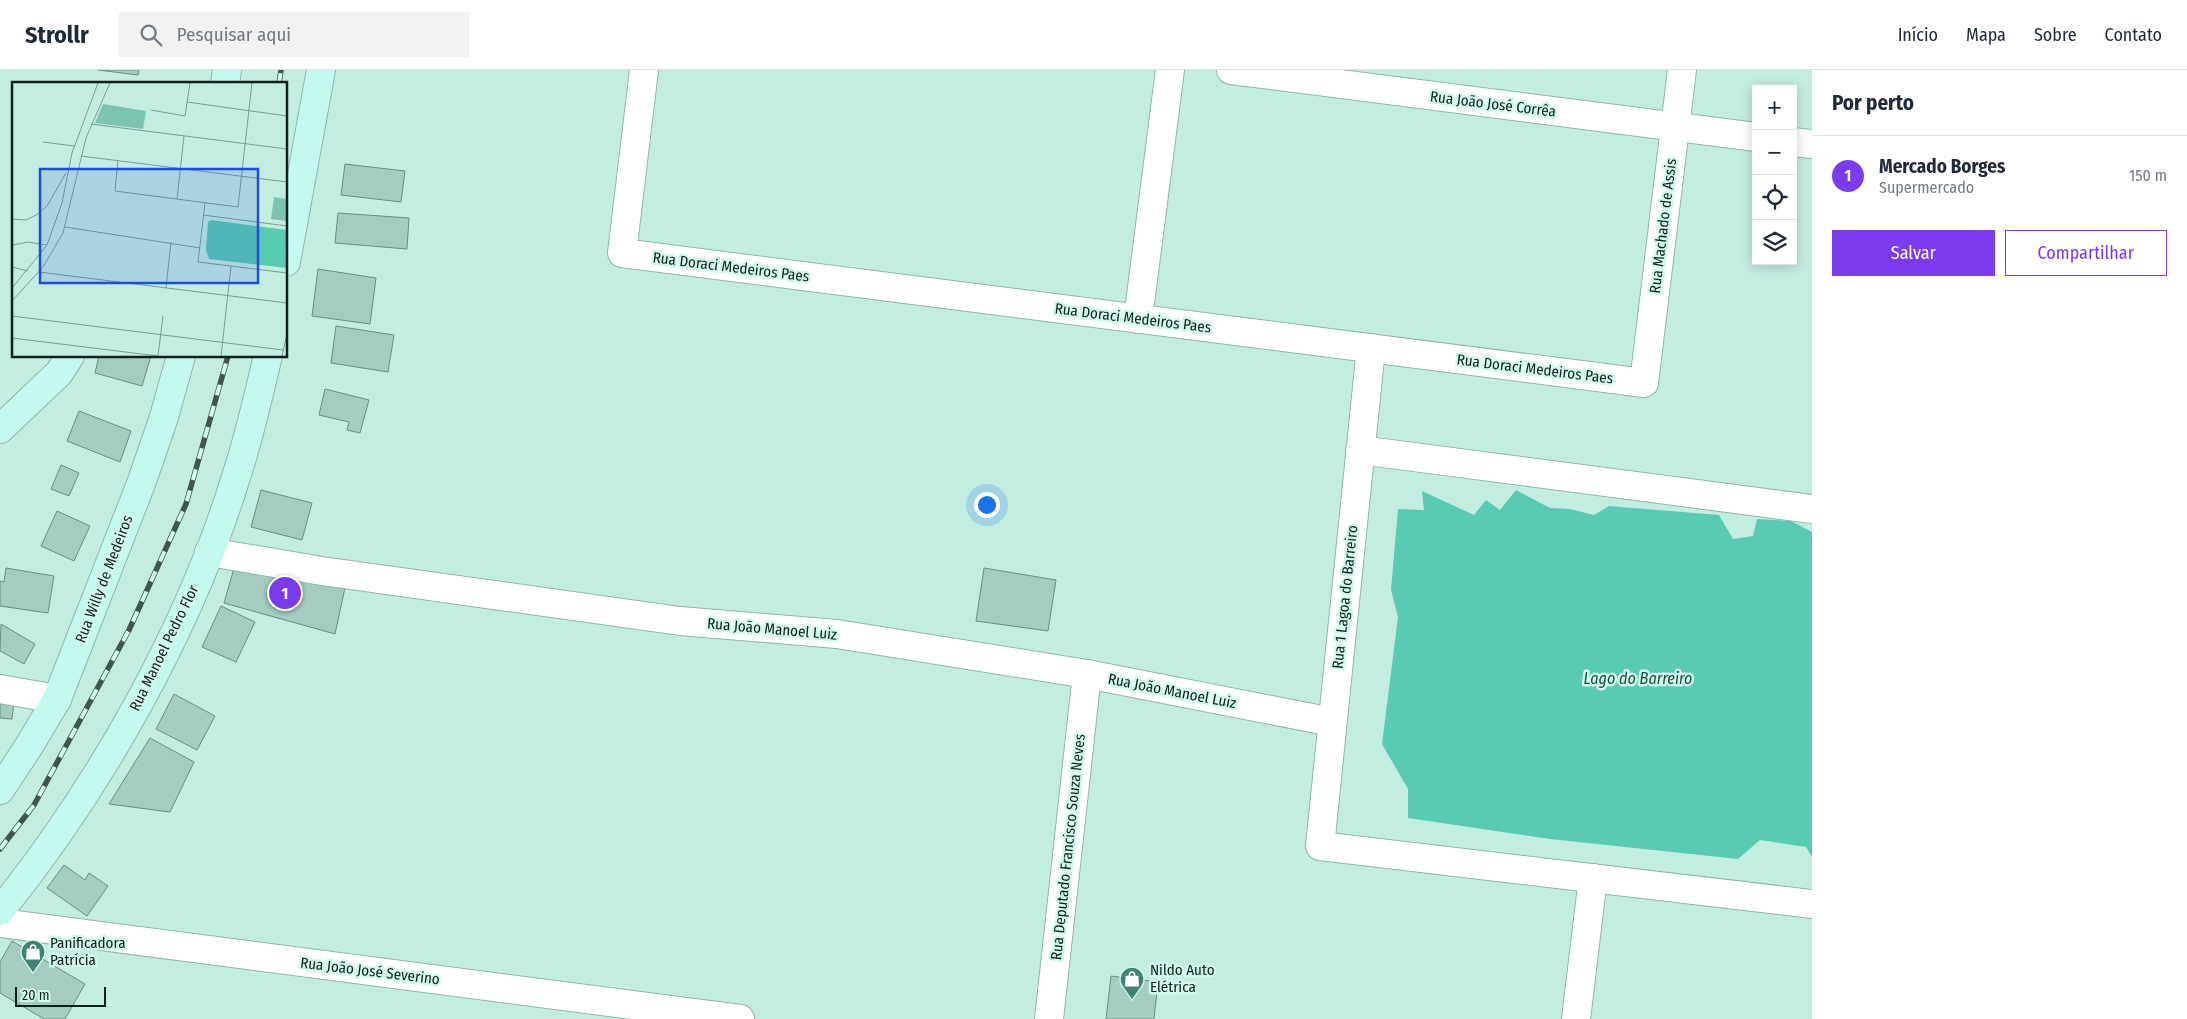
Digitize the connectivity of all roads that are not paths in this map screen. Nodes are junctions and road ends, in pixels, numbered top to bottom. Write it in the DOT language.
graph roads {
  1 [pos="321,70"];
  2 [pos="644,70"];
  3 [pos="1170,70"];
  4 [pos="1231,70"];
  5 [pos="1682,70"];
  6 [pos="1675,127"];
  7 [pos="1752,137"];
  8 [pos="1797,142"];
  9 [pos="1812,144"];
  10 [pos="288,251"];
  11 [pos="1138,319"];
  12 [pos="1371,348"];
  13 [pos="69,358"];
  14 [pos="180,358"];
  15 [pos="267,358"];
  16 [pos="1644,383"];
  17 [pos="0,429"];
  18 [pos="1360,450"];
  19 [pos="1812,510"];
  20 [pos="209,552"];
  21 [pos="1087,674"];
  22 [pos="0,689"];
  23 [pos="57,699"];
  24 [pos="1332,722"];
  25 [pos="0,790"];
  26 [pos="1593,878"];
  27 [pos="1812,904"];
  28 [pos="0,911"];
  29 [pos="0,923"];
  30 [pos="740,1019"];
  31 [pos="1050,1019"];
  32 [pos="1576,1019"];
  1 -- 10 [label="main road"];
  2 -- 11 [label="street, Rua Doraci Medeiros Paes"];
  3 -- 11 [label="street"];
  4 -- 6 [label="street, Rua João José Corrêa"];
  5 -- 6 [label="street, Rua Machado de Assis"];
  6 -- 7 [label="street, Rua João José Corrêa"];
  6 -- 16 [label="street, Rua Machado de Assis"];
  8 -- 9 [label="street"];
  11 -- 12 [label="street, Rua Doraci Medeiros Paes"];
  12 -- 16 [label="street, Rua Doraci Medeiros Paes"];
  12 -- 18 [label="street, Rua 1 Lagoa do Barreiro"];
  13 -- 17 [label="main road"];
  14 -- 23 [label="main road, Rua Willy de Medeiros"];
  15 -- 20 [label="main road, Rua Manoel Pedro Flor"];
  18 -- 19 [label="street"];
  18 -- 24 [label="street, Rua 1 Lagoa do Barreiro"];
  20 -- 21 [label="street, Rua João Manoel Luiz"];
  20 -- 28 [label="main road, Rua Manoel Pedro Flor"];
  21 -- 24 [label="street, Rua João Manoel Luiz"];
  21 -- 31 [label="street, Rua Deputado Francisco Souza Neves"];
  22 -- 23 [label="street"];
  23 -- 25 [label="main road, Rua Willy de Medeiros"];
  24 -- 26 [label="street, Rua 1 Lagoa do Barreiro"];
  26 -- 27 [label="street"];
  26 -- 32 [label="street"];
  29 -- 30 [label="street, Rua João José Severino"];
}
